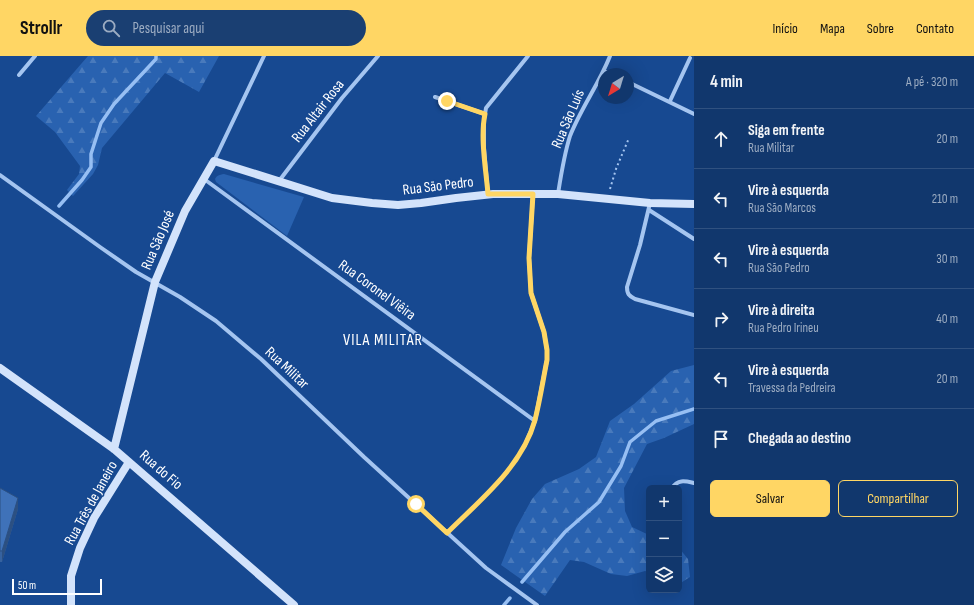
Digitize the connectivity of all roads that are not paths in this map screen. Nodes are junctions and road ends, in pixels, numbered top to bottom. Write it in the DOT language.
graph roads {
  1 [pos="35,56"];
  2 [pos="264,56"];
  3 [pos="378,56"];
  4 [pos="528,56"];
  5 [pos="610,56"];
  6 [pos="690,58"];
  7 [pos="605,68"];
  8 [pos="19,75"];
  9 [pos="598,82"];
  10 [pos="634,85"];
  11 [pos="435,97"];
  12 [pos="670,101"];
  13 [pos="485,114"];
  14 [pos="694,114"];
  15 [pos="214,162"];
  16 [pos="0,175"];
  17 [pos="204,180"];
  18 [pos="279,182"];
  19 [pos="488,194"];
  20 [pos="533,194"];
  21 [pos="558,194"];
  22 [pos="694,204"];
  23 [pos="649,206"];
  24 [pos="694,240"];
  25 [pos="155,282"];
  26 [pos="694,315"];
  27 [pos="0,368"];
  28 [pos="535,421"];
  29 [pos="524,445"];
  30 [pos="114,449"];
  31 [pos="129,462"];
  32 [pos="694,483"];
  33 [pos="674,485"];
  34 [pos="71,605"];
  35 [pos="294,605"];
  36 [pos="537,605"];
  1 -- 8 [label="street"];
  2 -- 15 [label="street, Rua São José"];
  3 -- 18 [label="street, Rua Altair Rosa"];
  4 -- 13 [label="street"];
  5 -- 7 [label="street, Rua São Luís"];
  6 -- 12 [label="street"];
  9 -- 21 [label="street, Rua São Luís"];
  10 -- 12 [label="street"];
  11 -- 13 [label="street"];
  12 -- 14 [label="street"];
  13 -- 19 [label="street"];
  15 -- 17 [label="street, Rua São José"];
  15 -- 18 [label="street, Rua São Pedro"];
  16 -- 25 [label="street, Rua Militar"];
  17 -- 25 [label="street, Rua São José"];
  17 -- 28 [label="street, Rua Coronel Viêira"];
  18 -- 19 [label="street, Rua São Pedro"];
  19 -- 20 [label="street, Rua São Pedro"];
  20 -- 21 [label="street, Rua São Pedro"];
  20 -- 28 [label="street"];
  21 -- 23 [label="street, Rua São Pedro"];
  22 -- 23 [label="street, Rua São Pedro"];
  23 -- 24 [label="street"];
  23 -- 26 [label="street"];
  25 -- 30 [label="street, Rua São José"];
  25 -- 36 [label="street, Rua Militar"];
  27 -- 30 [label="street, Rua do Fio"];
  28 -- 29 [label="street"];
  30 -- 31 [label="street, Rua do Fio"];
  31 -- 34 [label="street, Rua Três de Janeiro"];
  31 -- 35 [label="street, Rua do Fio"];
  32 -- 33 [label="street"];
}
